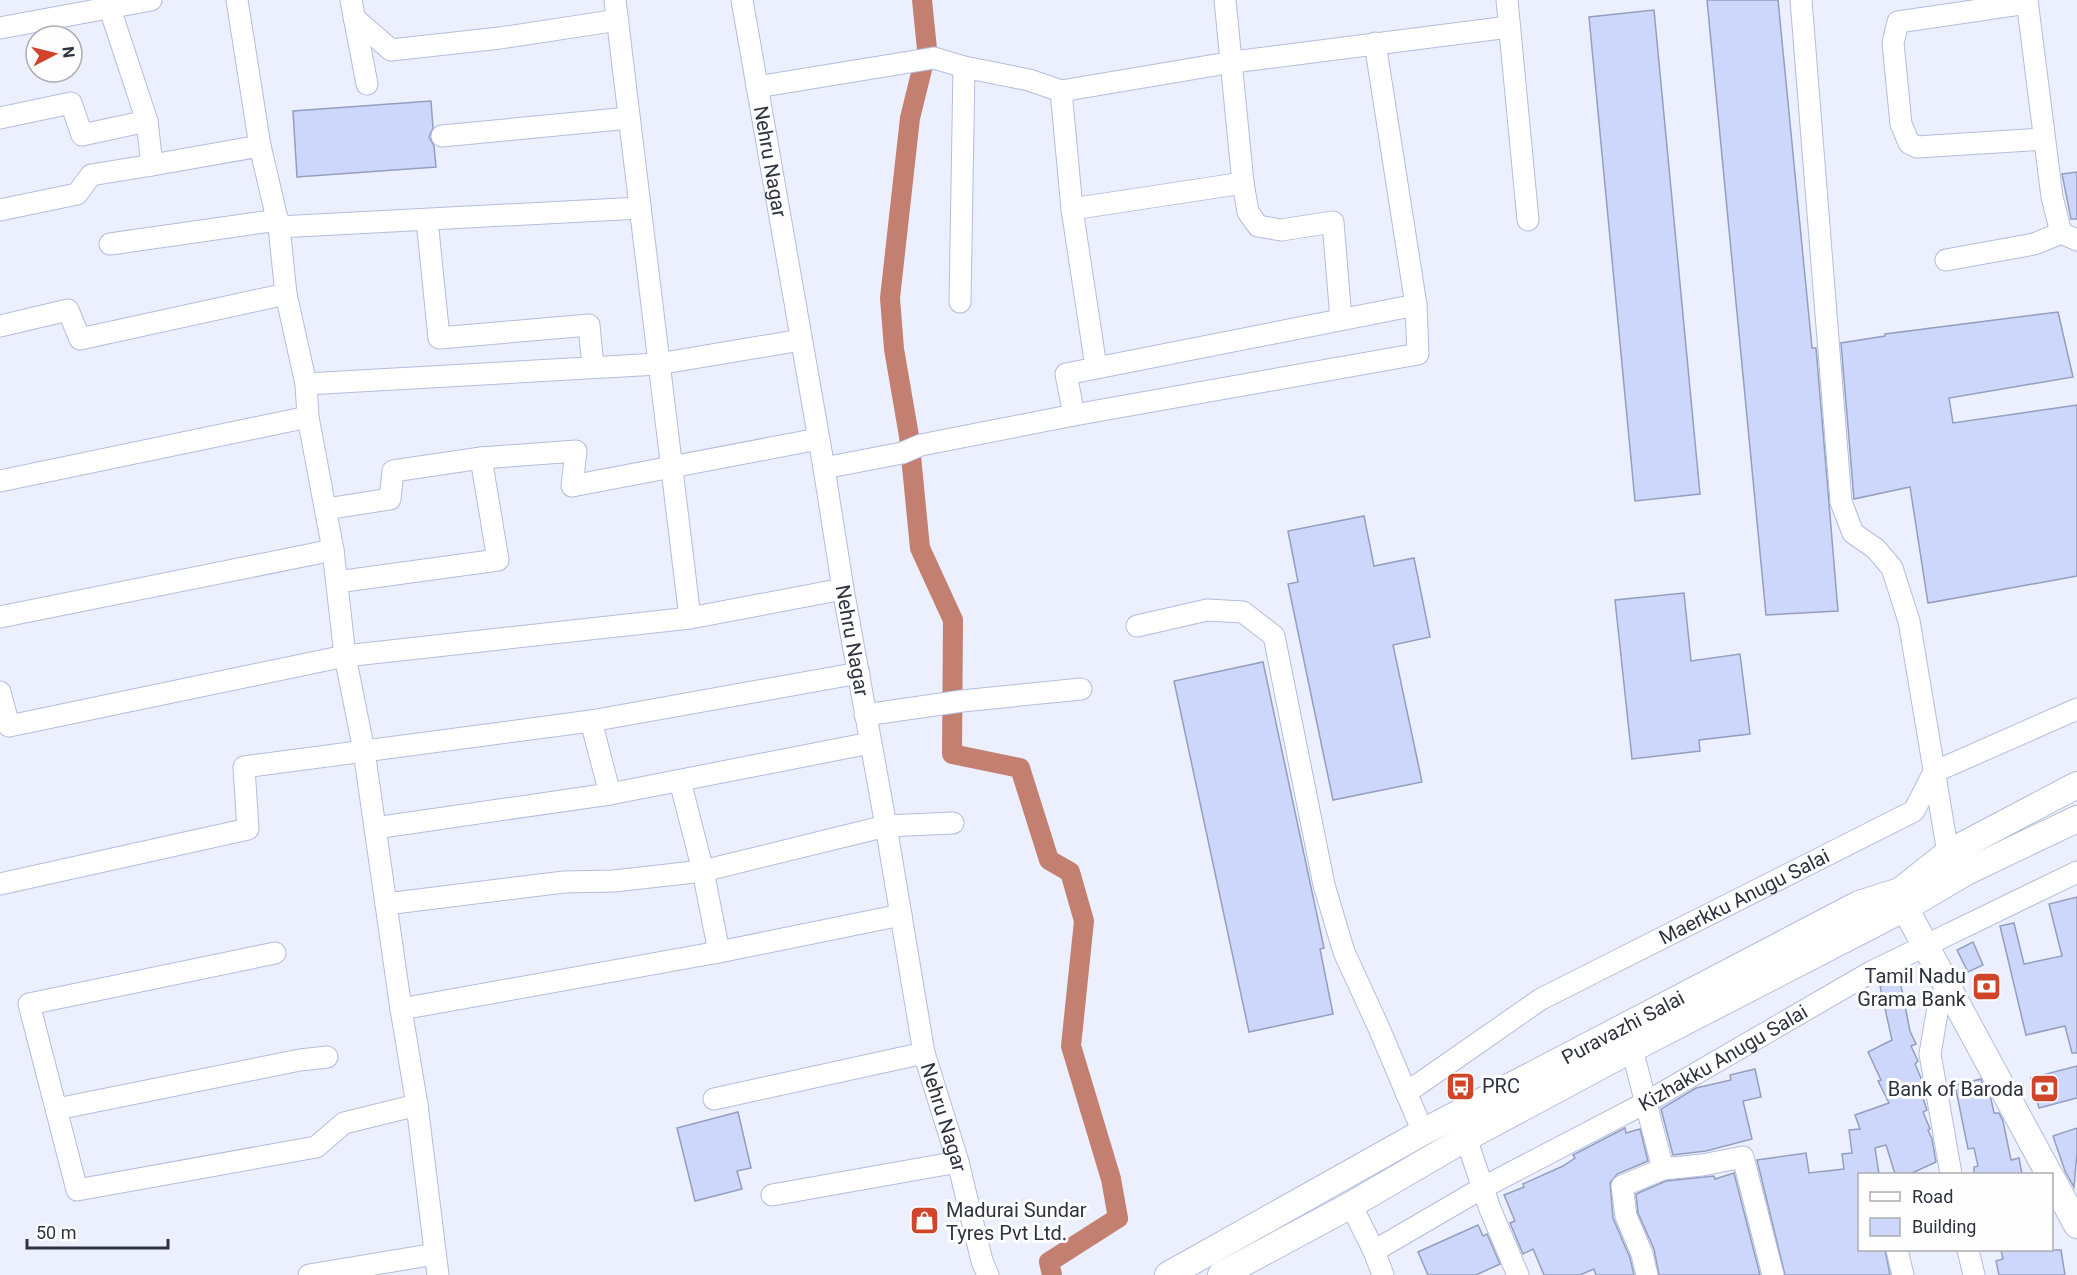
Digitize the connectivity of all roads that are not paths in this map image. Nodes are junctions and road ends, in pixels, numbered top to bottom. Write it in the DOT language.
graph roads {
  1 [pos="151,0"];
  2 [pos="237,0"];
  3 [pos="742,0"];
  4 [pos="1225,0"];
  5 [pos="1507,0"];
  6 [pos="1801,0"];
  7 [pos="2027,2"];
  8 [pos="108,4"];
  9 [pos="352,9"];
  10 [pos="617,10"];
  11 [pos="1509,27"];
  12 [pos="0,28"];
  13 [pos="1375,44"];
  14 [pos="1233,62"];
  15 [pos="964,68"];
  16 [pos="367,84"];
  17 [pos="757,87"];
  18 [pos="1061,91"];
  19 [pos="0,118"];
  20 [pos="629,118"];
  21 [pos="147,121"];
  22 [pos="442,136"];
  23 [pos="2044,139"];
  24 [pos="260,146"];
  25 [pos="152,165"];
  26 [pos="1243,183"];
  27 [pos="640,208"];
  28 [pos="1072,209"];
  29 [pos="0,210"];
  30 [pos="428,220"];
  31 [pos="1528,220"];
  32 [pos="279,224"];
  33 [pos="2069,236"];
  34 [pos="110,244"];
  35 [pos="1946,260"];
  36 [pos="286,294"];
  37 [pos="960,302"];
  38 [pos="1416,305"];
  39 [pos="1341,319"];
  40 [pos="0,326"];
  41 [pos="801,340"];
  42 [pos="658,364"];
  43 [pos="593,367"];
  44 [pos="1096,367"];
  45 [pos="306,384"];
  46 [pos="1074,415"];
  47 [pos="308,417"];
  48 [pos="818,439"];
  49 [pos="481,458"];
  50 [pos="672,468"];
  51 [pos="824,468"];
  52 [pos="0,481"];
  53 [pos="326,509"];
  54 [pos="333,550"];
  55 [pos="337,582"];
  56 [pos="843,589"];
  57 [pos="0,617"];
  58 [pos="690,618"];
  59 [pos="1137,626"];
  60 [pos="345,656"];
  61 [pos="859,674"];
  62 [pos="1081,689"];
  63 [pos="0,692"];
  64 [pos="2077,709"];
  65 [pos="865,715"];
  66 [pos="591,721"];
  67 [pos="870,743"];
  68 [pos="364,751"];
  69 [pos="1934,772"];
  70 [pos="680,781"];
  71 [pos="2077,785"];
  72 [pos="610,794"];
  73 [pos="2077,819"];
  74 [pos="953,823"];
  75 [pos="886,826"];
  76 [pos="375,828"];
  77 [pos="1948,854"];
  78 [pos="703,871"];
  79 [pos="2077,872"];
  80 [pos="0,884"];
  81 [pos="1902,900"];
  82 [pos="386,904"];
  83 [pos="901,915"];
  84 [pos="1925,945"];
  85 [pos="719,952"];
  86 [pos="275,953"];
  87 [pos="1947,984"];
  88 [pos="401,1009"];
  89 [pos="1632,1049"];
  90 [pos="924,1053"];
  91 [pos="327,1057"];
  92 [pos="1406,1094"];
  93 [pos="714,1099"];
  94 [pos="1645,1103"];
  95 [pos="417,1105"];
  96 [pos="57,1109"];
  97 [pos="1423,1132"];
  98 [pos="1466,1138"];
  99 [pos="958,1162"];
  100 [pos="1663,1169"];
  101 [pos="1946,1172"];
  102 [pos="2048,1173"];
  103 [pos="2053,1181"];
  104 [pos="1484,1187"];
  105 [pos="772,1195"];
  106 [pos="1351,1205"];
  107 [pos="2072,1217"];
  108 [pos="1374,1251"];
  109 [pos="1897,1251"];
  110 [pos="1968,1251"];
  111 [pos="435,1254"];
  112 [pos="309,1275"];
  113 [pos="438,1275"];
  114 [pos="988,1275"];
  115 [pos="1168,1275"];
  116 [pos="1221,1275"];
  117 [pos="1383,1275"];
  118 [pos="1518,1275"];
  119 [pos="1647,1275"];
  120 [pos="1773,1275"];
  121 [pos="1903,1275"];
  122 [pos="1974,1275"];
  1 -- 8 [label="street"];
  2 -- 24 [label="street"];
  3 -- 17 [label="street, Nehru Nagar"];
  4 -- 14 [label="street"];
  5 -- 11 [label="street"];
  6 -- 69 [label="street"];
  7 -- 23 [label="street"];
  7 -- 23 [label="street"];
  8 -- 12 [label="street"];
  8 -- 21 [label="street"];
  9 -- 10 [label="street"];
  9 -- 16 [label="street"];
  10 -- 20 [label="street"];
  11 -- 13 [label="street"];
  11 -- 31 [label="street"];
  13 -- 14 [label="street"];
  13 -- 38 [label="street"];
  14 -- 18 [label="street"];
  14 -- 26 [label="street"];
  15 -- 17 [label="street"];
  15 -- 18 [label="street"];
  15 -- 37 [label="street"];
  17 -- 41 [label="street, Nehru Nagar"];
  18 -- 28 [label="street"];
  19 -- 21 [label="street"];
  20 -- 22 [label="street"];
  20 -- 27 [label="street"];
  21 -- 25 [label="street"];
  23 -- 33 [label="street"];
  24 -- 25 [label="street"];
  24 -- 32 [label="street"];
  25 -- 29 [label="street"];
  26 -- 28 [label="street"];
  26 -- 39 [label="street"];
  27 -- 30 [label="street"];
  27 -- 42 [label="street"];
  28 -- 44 [label="street"];
  30 -- 32 [label="street"];
  30 -- 43 [label="street"];
  32 -- 34 [label="street"];
  32 -- 36 [label="street"];
  33 -- 35 [label="street"];
  36 -- 40 [label="street"];
  36 -- 45 [label="street"];
  38 -- 39 [label="street"];
  38 -- 46 [label="street"];
  39 -- 44 [label="street"];
  41 -- 42 [label="street"];
  41 -- 48 [label="street, Nehru Nagar"];
  42 -- 43 [label="street"];
  42 -- 50 [label="street"];
  43 -- 45 [label="street"];
  44 -- 46 [label="street"];
  45 -- 47 [label="street"];
  46 -- 51 [label="street"];
  47 -- 52 [label="street"];
  47 -- 53 [label="street"];
  48 -- 50 [label="street"];
  48 -- 51 [label="street, Nehru Nagar"];
  49 -- 50 [label="street"];
  49 -- 53 [label="street"];
  49 -- 55 [label="street"];
  50 -- 58 [label="street"];
  51 -- 56 [label="street, Nehru Nagar"];
  53 -- 54 [label="street"];
  54 -- 55 [label="street"];
  54 -- 57 [label="street"];
  55 -- 60 [label="street"];
  56 -- 58 [label="street"];
  56 -- 61 [label="street, Nehru Nagar"];
  58 -- 60 [label="street"];
  59 -- 92 [label="street"];
  60 -- 63 [label="street"];
  60 -- 68 [label="street"];
  61 -- 65 [label="street, Nehru Nagar"];
  61 -- 66 [label="street"];
  62 -- 65 [label="street"];
  64 -- 69 [label="street"];
  65 -- 67 [label="street, Nehru Nagar"];
  66 -- 68 [label="street"];
  66 -- 72 [label="street"];
  67 -- 70 [label="street"];
  67 -- 75 [label="street, Nehru Nagar"];
  68 -- 76 [label="street"];
  68 -- 80 [label="street"];
  69 -- 77 [label="street"];
  69 -- 92 [label="street, Maerkku Anugu Salai"];
  70 -- 72 [label="street"];
  70 -- 78 [label="street"];
  71 -- 77 [label="main road, Puravazhi Salai"];
  72 -- 76 [label="street"];
  73 -- 81 [label="main road, Puravazhi Salai"];
  74 -- 75 [label="street"];
  75 -- 78 [label="street"];
  75 -- 83 [label="street, Nehru Nagar"];
  76 -- 82 [label="street"];
  77 -- 81 [label="main road, Puravazhi Salai"];
  78 -- 82 [label="street"];
  78 -- 85 [label="street"];
  79 -- 84 [label="street, Kizhakku Anugu Salai"];
  81 -- 84 [label="main road"];
  81 -- 89 [label="main road, Puravazhi Salai"];
  81 -- 97 [label="main road, Puravazhi Salai"];
  82 -- 88 [label="street"];
  83 -- 85 [label="street"];
  83 -- 90 [label="street, Nehru Nagar"];
  84 -- 87 [label="main road"];
  84 -- 94 [label="street, Kizhakku Anugu Salai"];
  85 -- 88 [label="street"];
  86 -- 96 [label="street"];
  87 -- 101 [label="street"];
  87 -- 102 [label="main road"];
  88 -- 95 [label="street"];
  89 -- 94 [label="street"];
  89 -- 98 [label="main road, Puravazhi Salai"];
  90 -- 93 [label="street"];
  90 -- 99 [label="street, Nehru Nagar"];
  91 -- 96 [label="street"];
  92 -- 97 [label="street"];
  94 -- 100 [label="street"];
  94 -- 104 [label="street, Kizhakku Anugu Salai"];
  95 -- 96 [label="street"];
  95 -- 111 [label="street"];
  97 -- 115 [label="main road, Puravazhi Salai"];
  98 -- 104 [label="street"];
  98 -- 106 [label="main road, Puravazhi Salai"];
  99 -- 105 [label="street"];
  99 -- 114 [label="street, Nehru Nagar"];
  100 -- 119 [label="street"];
  100 -- 120 [label="street"];
  103 -- 107 [label="main road"];
  104 -- 108 [label="street, Kizhakku Anugu Salai"];
  104 -- 118 [label="street"];
  106 -- 108 [label="street"];
  106 -- 116 [label="main road, Puravazhi Salai"];
  108 -- 117 [label="street"];
  109 -- 121 [label="street"];
  110 -- 122 [label="street"];
  111 -- 112 [label="street"];
  111 -- 113 [label="street"];
}
